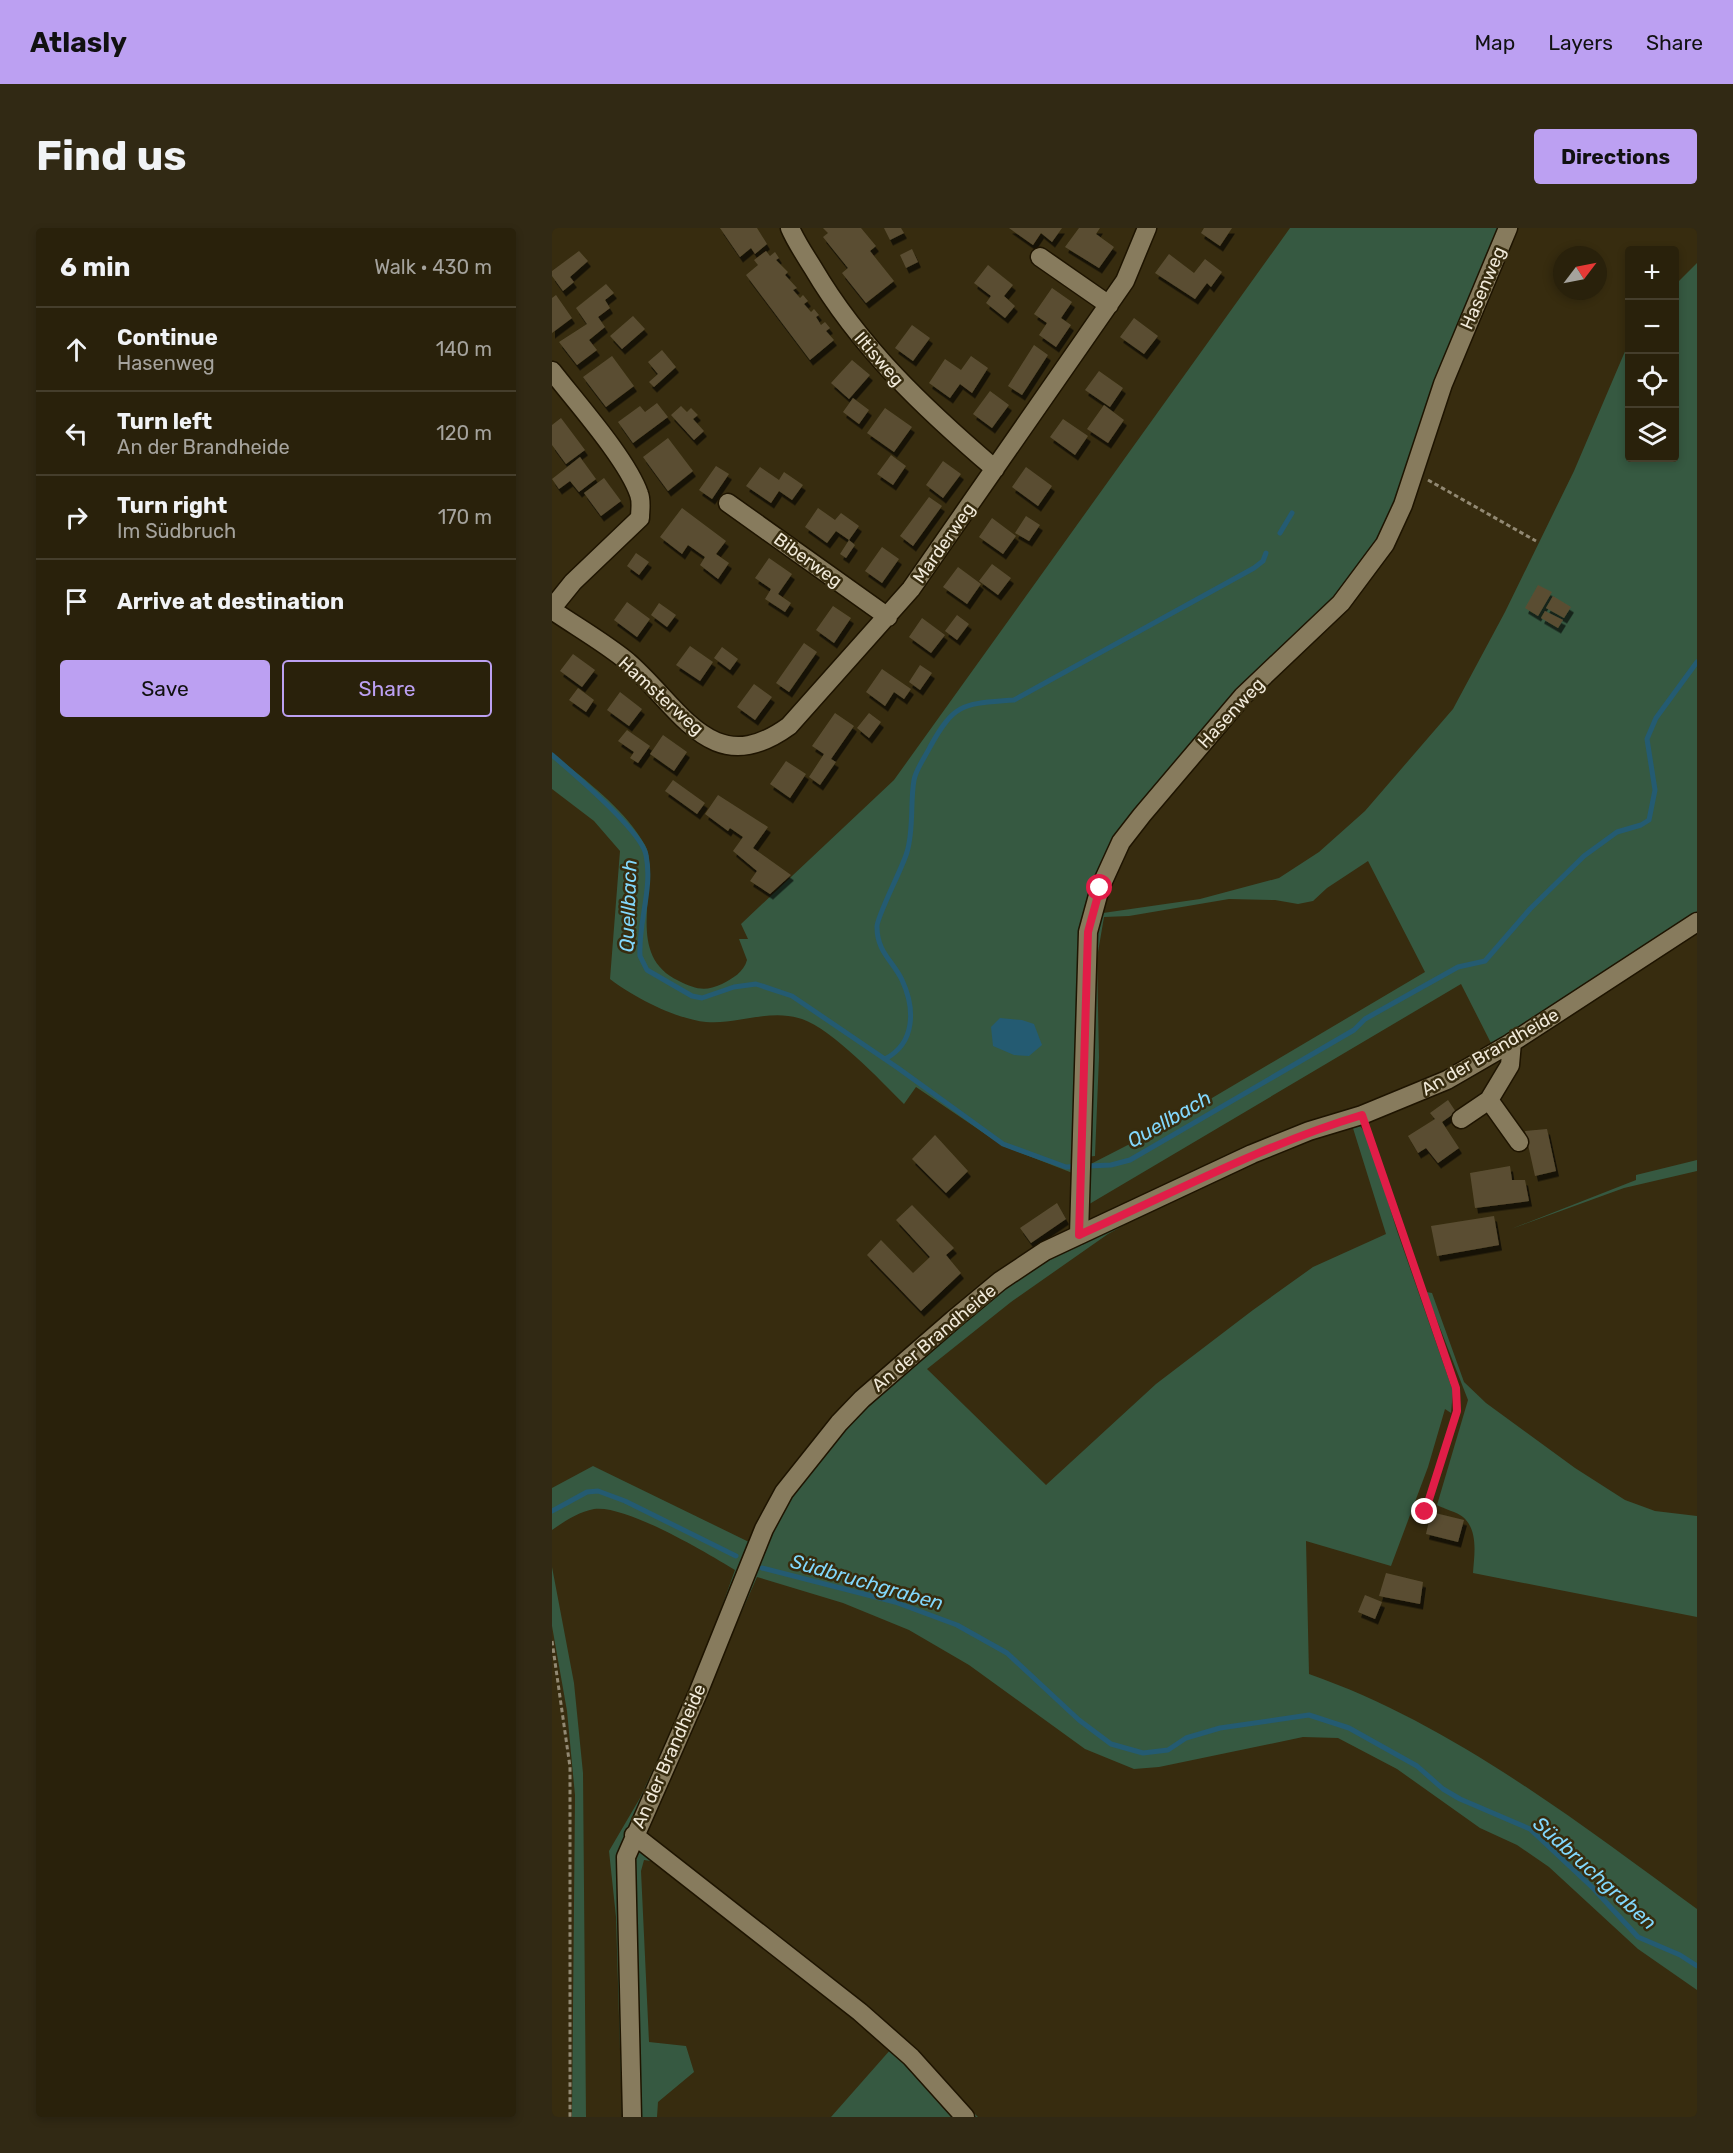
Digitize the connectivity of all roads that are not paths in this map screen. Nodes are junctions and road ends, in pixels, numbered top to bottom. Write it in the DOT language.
graph roads {
  1 [pos="790,228"];
  2 [pos="1147,228"];
  3 [pos="1508,228"];
  4 [pos="1040,257"];
  5 [pos="1109,305"];
  6 [pos="552,371"];
  7 [pos="995,469"];
  8 [pos="728,503"];
  9 [pos="552,609"];
  10 [pos="888,617"];
  11 [pos="746,747"];
  12 [pos="1697,922"];
  13 [pos="1512,1042"];
  14 [pos="1489,1100"];
  15 [pos="1461,1119"];
  16 [pos="1519,1142"];
  17 [pos="1079,1235"];
  18 [pos="634,1835"];
  19 [pos="632,2117"];
  20 [pos="965,2117"];
  1 -- 7 [label="street, Iltisweg"];
  2 -- 5 [label="street, Marderweg"];
  3 -- 17 [label="street, Hasenweg"];
  4 -- 5 [label="street"];
  5 -- 7 [label="street, Marderweg"];
  6 -- 9 [label="street"];
  7 -- 10 [label="street, Marderweg"];
  8 -- 10 [label="street, Biberweg"];
  9 -- 11 [label="street, Hamsterweg"];
  10 -- 11 [label="street, Marderweg"];
  12 -- 13 [label="street, An der Brandheide"];
  13 -- 14 [label="street"];
  13 -- 17 [label="street, An der Brandheide"];
  14 -- 15 [label="street"];
  14 -- 16 [label="street"];
  17 -- 18 [label="street, An der Brandheide"];
  18 -- 19 [label="street, An der Brandheide"];
  18 -- 20 [label="street"];
}
